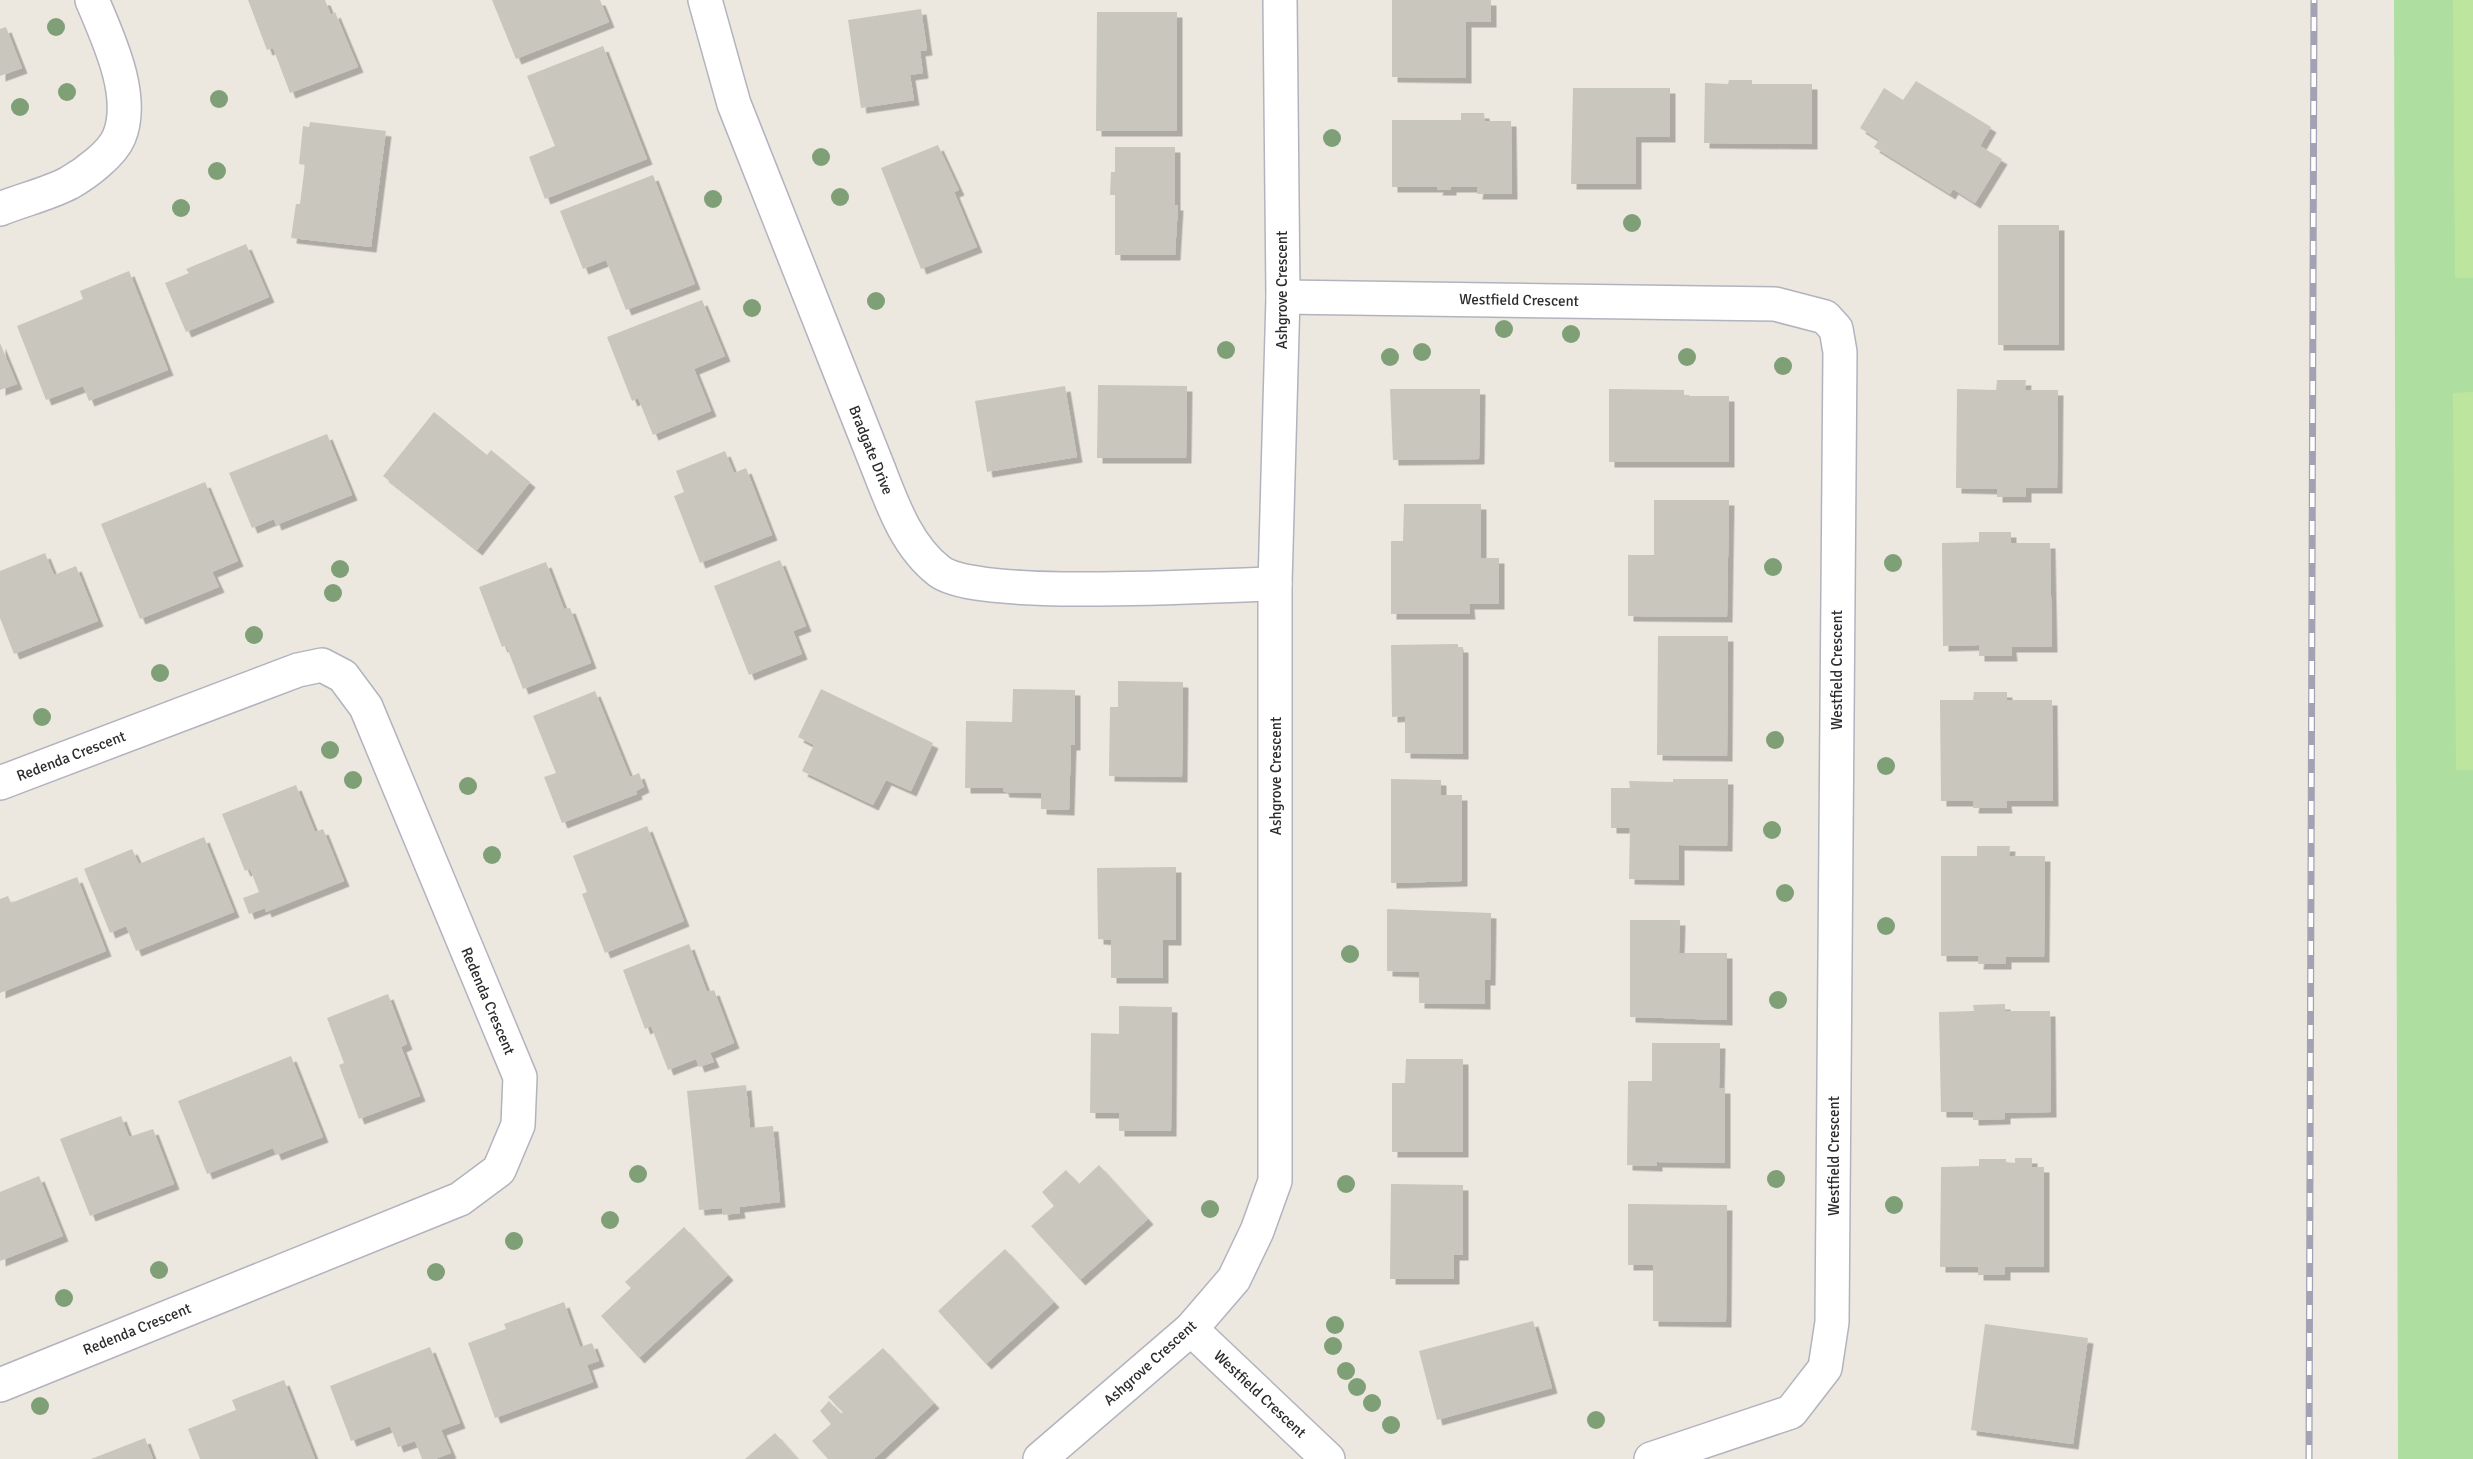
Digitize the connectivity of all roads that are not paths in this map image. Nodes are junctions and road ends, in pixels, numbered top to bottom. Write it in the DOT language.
graph roads {
  1 [pos="92,0"];
  2 [pos="705,0"];
  3 [pos="1280,0"];
  4 [pos="0,208"];
  5 [pos="1283,297"];
  6 [pos="1275,584"];
  7 [pos="0,783"];
  8 [pos="1191,1329"];
  9 [pos="0,1385"];
  10 [pos="1040,1459"];
  11 [pos="1328,1459"];
  12 [pos="1651,1459"];
  1 -- 4 [label="street"];
  2 -- 6 [label="street, Bradgate Drive"];
  3 -- 5 [label="street, Ashgrove Crescent"];
  5 -- 6 [label="street, Ashgrove Crescent"];
  5 -- 12 [label="street, Westfield Crescent"];
  6 -- 8 [label="street, Ashgrove Crescent"];
  7 -- 9 [label="street, Redenda Crescent"];
  8 -- 10 [label="street, Ashgrove Crescent"];
  8 -- 11 [label="street, Westfield Crescent"];
}
